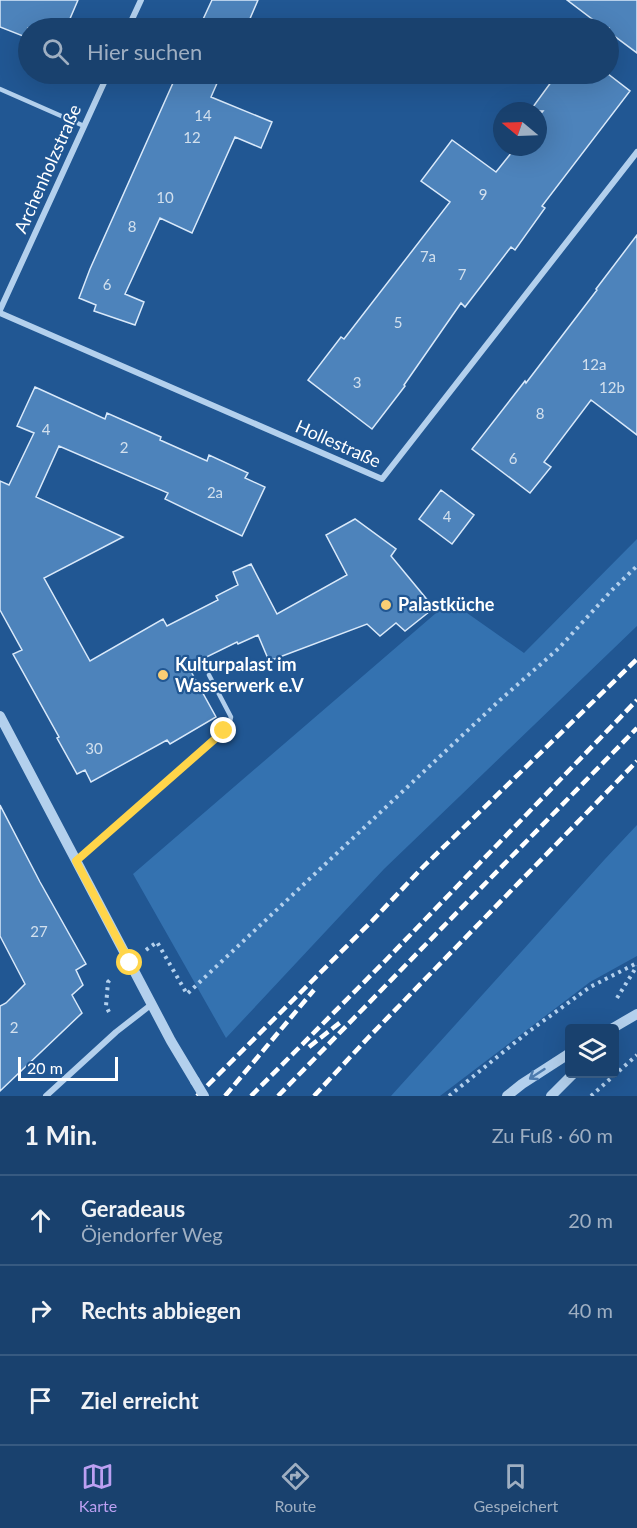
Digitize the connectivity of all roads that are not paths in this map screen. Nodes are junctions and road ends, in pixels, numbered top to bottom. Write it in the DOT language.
graph roads {
  1 [pos="141,0"];
  2 [pos="133,18"];
  3 [pos="103,84"];
  4 [pos="0,89"];
  5 [pos="84,126"];
  6 [pos="637,152"];
  7 [pos="0,311"];
  8 [pos="209,675"];
  9 [pos="0,716"];
  10 [pos="76,861"];
  11 [pos="152,1004"];
  12 [pos="637,1014"];
  13 [pos="619,1026"];
  14 [pos="565,1056"];
  15 [pos="569,1078"];
  16 [pos="46,1096"];
  17 [pos="204,1096"];
  18 [pos="507,1096"];
  19 [pos="551,1096"];
  1 -- 2 [label="street"];
  3 -- 5 [label="street, Archenholzstraße"];
  4 -- 5 [label="lane"];
  5 -- 7 [label="street, Archenholzstraße"];
  6 -- 7 [label="street, Hollestraße"];
  8 -- 10 [label="lane"];
  9 -- 10 [label="street"];
  10 -- 11 [label="street"];
  11 -- 16 [label="street"];
  11 -- 17 [label="street, bridge"];
  12 -- 13 [label="street"];
  14 -- 18 [label="street, one-way"];
  15 -- 19 [label="street"];
}
